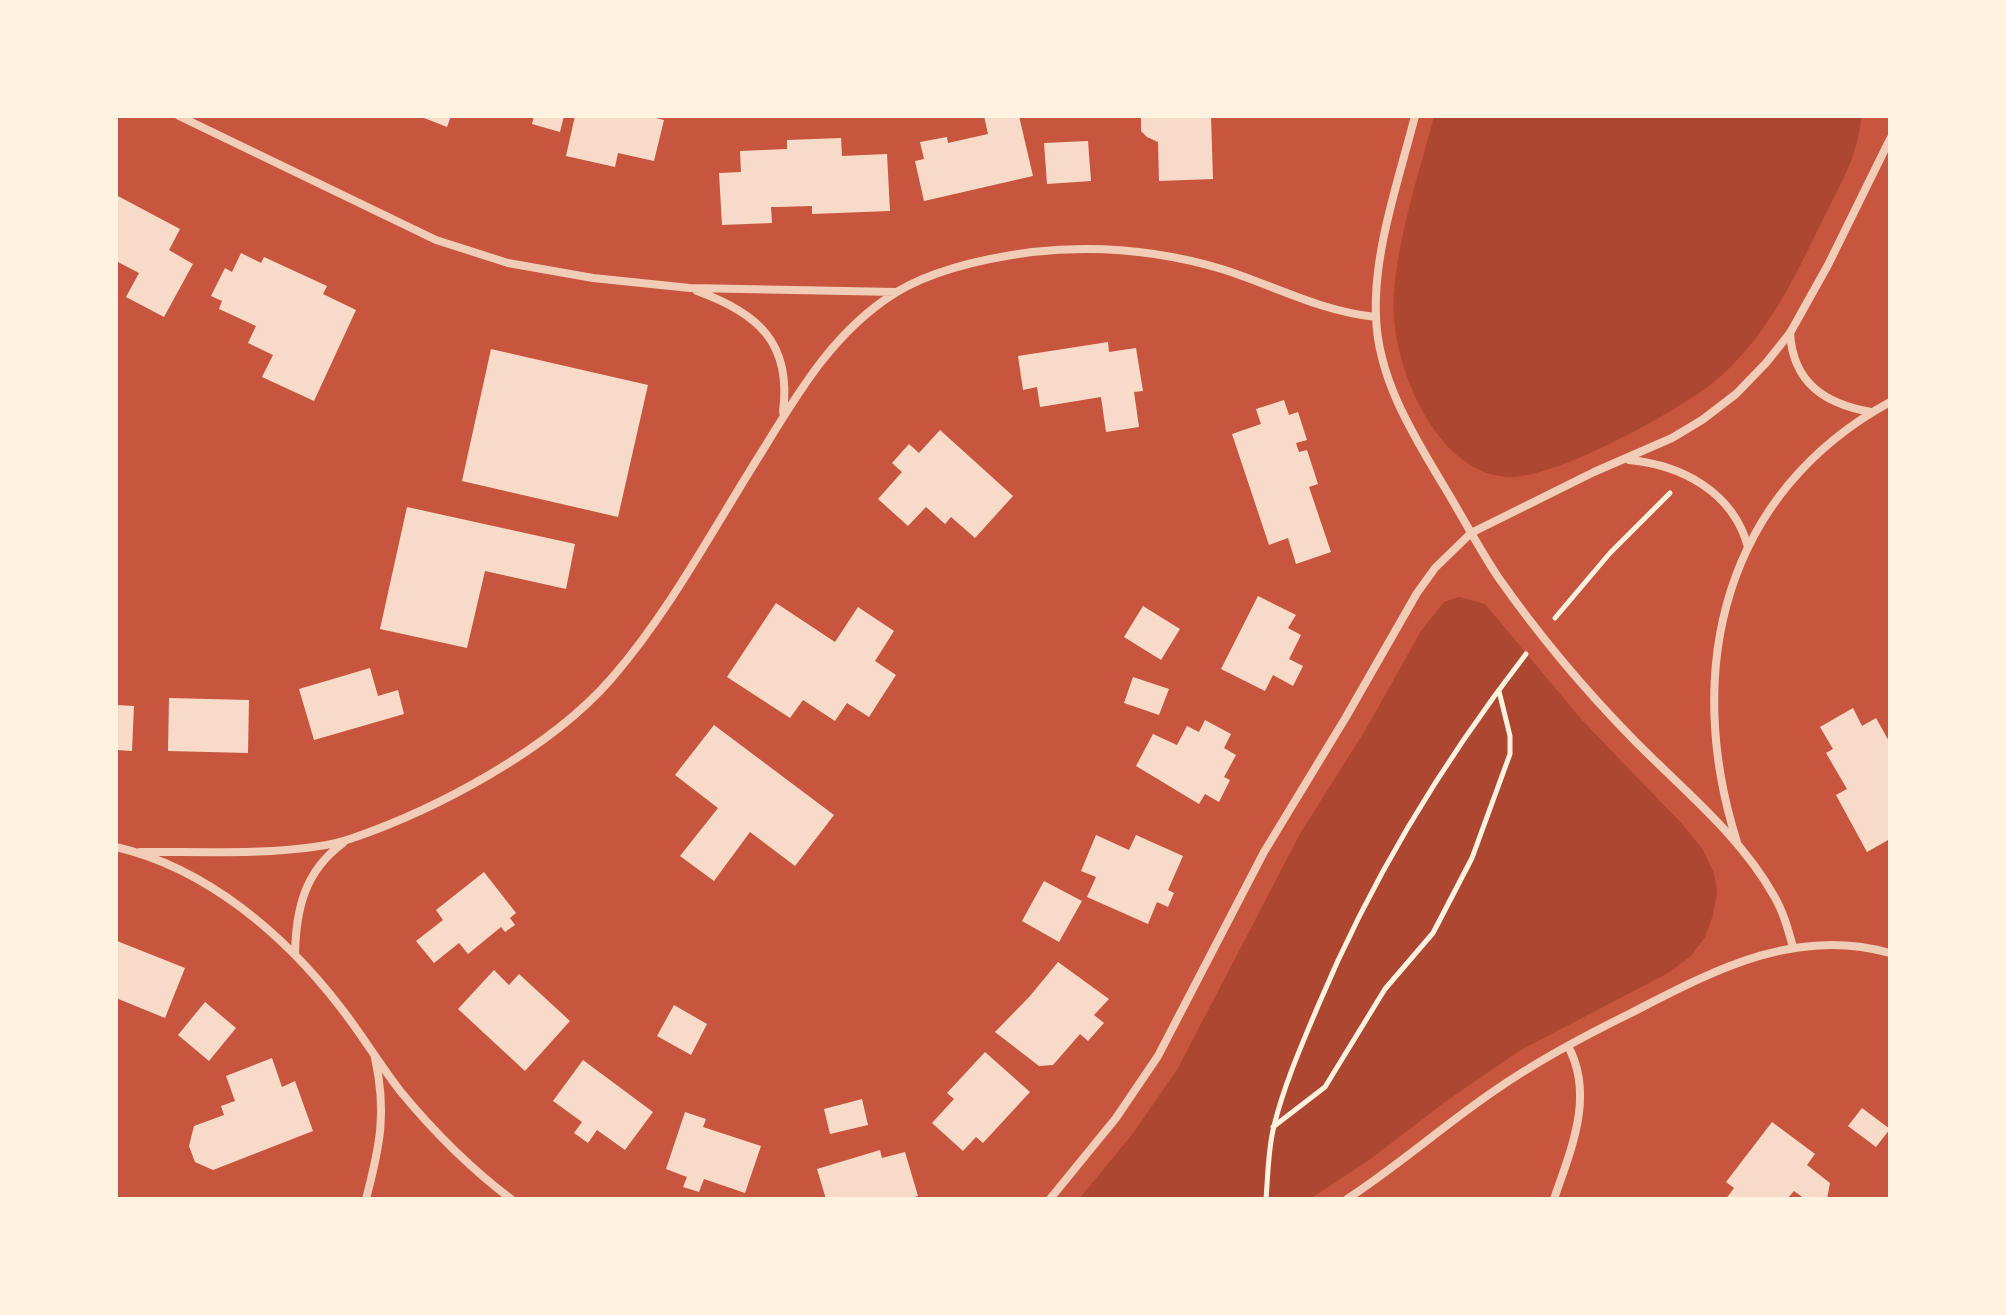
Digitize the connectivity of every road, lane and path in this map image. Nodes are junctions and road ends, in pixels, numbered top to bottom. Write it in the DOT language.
graph roads {
  1 [pos="179,116"];
  2 [pos="1415,116"];
  3 [pos="1890,139"];
  4 [pos="690,288"];
  5 [pos="897,292"];
  6 [pos="1376,317"];
  7 [pos="1790,333"];
  8 [pos="1890,402"];
  9 [pos="1872,412"];
  10 [pos="783,417"];
  11 [pos="1624,460"];
  12 [pos="1676,486"];
  13 [pos="1471,533"];
  14 [pos="1748,547"];
  15 [pos="1541,634"];
  16 [pos="1498,690"];
  17 [pos="348,840"];
  18 [pos="1738,846"];
  19 [pos="116,847"];
  20 [pos="140,852"];
  21 [pos="1793,947"];
  22 [pos="1890,953"];
  23 [pos="295,954"];
  24 [pos="1568,1046"];
  25 [pos="374,1054"];
  26 [pos="1273,1128"];
  27 [pos="366,1199"];
  28 [pos="511,1199"];
  29 [pos="1050,1199"];
  30 [pos="1266,1199"];
  31 [pos="1347,1199"];
  32 [pos="1554,1199"];
  1 -- 4 [label="street"];
  2 -- 6 [label="street"];
  3 -- 7 [label="street"];
  4 -- 5 [label="street"];
  4 -- 10 [label="street"];
  5 -- 6 [label="street"];
  5 -- 10 [label="street"];
  6 -- 13 [label="street"];
  7 -- 9 [label="street"];
  7 -- 11 [label="street"];
  8 -- 9 [label="street"];
  9 -- 14 [label="street"];
  10 -- 17 [label="street"];
  11 -- 13 [label="street"];
  11 -- 14 [label="street"];
  12 -- 15 [label="path"];
  13 -- 15 [label="street"];
  13 -- 29 [label="street"];
  14 -- 18 [label="street"];
  15 -- 16 [label="path"];
  15 -- 18 [label="street"];
  16 -- 26 [label="path"];
  16 -- 26 [label="path"];
  17 -- 20 [label="street"];
  17 -- 23 [label="street"];
  18 -- 21 [label="street"];
  19 -- 20 [label="street"];
  20 -- 23 [label="street"];
  21 -- 22 [label="street"];
  21 -- 24 [label="street"];
  23 -- 25 [label="street"];
  24 -- 31 [label="street"];
  24 -- 32 [label="street"];
  25 -- 27 [label="street"];
  25 -- 28 [label="street"];
  26 -- 30 [label="path"];
}
